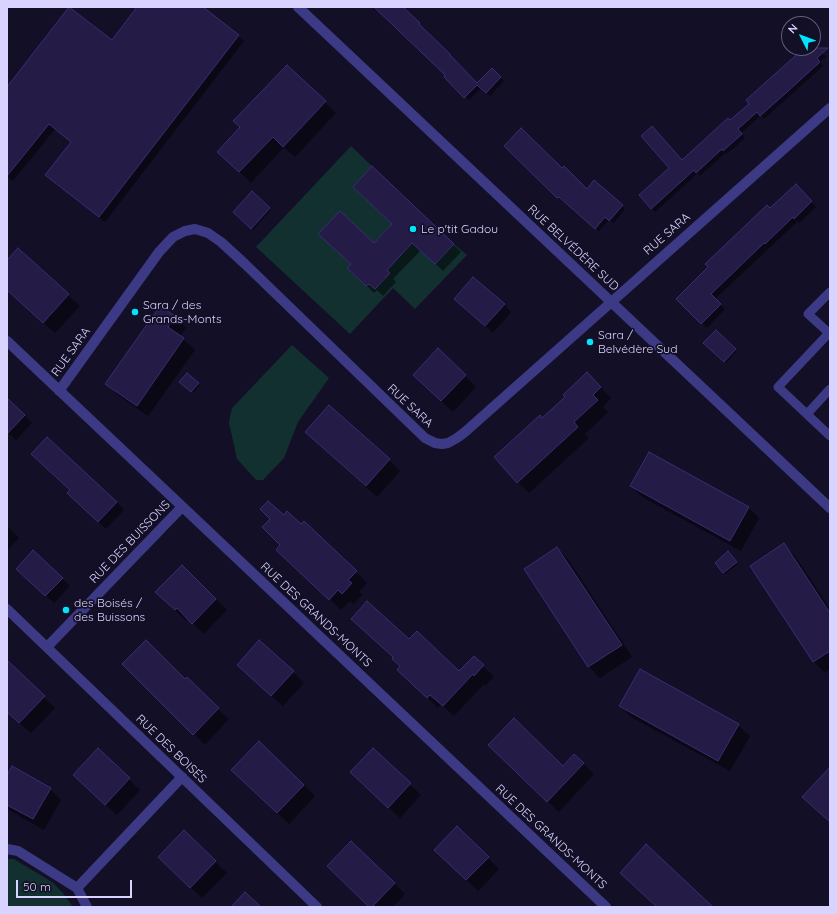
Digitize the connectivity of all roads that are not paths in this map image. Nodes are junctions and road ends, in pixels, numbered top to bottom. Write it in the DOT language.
graph roads {
  1 [pos="298,7"];
  2 [pos="830,108"];
  3 [pos="830,292"];
  4 [pos="611,301"];
  5 [pos="830,334"];
  6 [pos="7,341"];
  7 [pos="830,388"];
  8 [pos="60,391"];
  9 [pos="807,414"];
  10 [pos="830,436"];
  11 [pos="182,507"];
  12 [pos="830,508"];
  13 [pos="7,609"];
  14 [pos="47,647"];
  15 [pos="182,777"];
  16 [pos="7,849"];
  17 [pos="77,888"];
  18 [pos="87,907"];
  19 [pos="317,907"];
  20 [pos="606,907"];
  1 -- 4 [label="street, RUE BELVÉDÈRE SUD"];
  2 -- 4 [label="street, RUE SARA"];
  3 -- 5 [label="lane"];
  4 -- 8 [label="street, RUE SARA"];
  4 -- 12 [label="street, RUE BELVÉDÈRE SUD"];
  5 -- 9 [label="lane"];
  6 -- 8 [label="street, RUE DES GRANDS-MONTS"];
  7 -- 9 [label="lane"];
  8 -- 11 [label="street, RUE DES GRANDS-MONTS"];
  9 -- 10 [label="lane"];
  11 -- 14 [label="street, RUE DES BUISSONS"];
  11 -- 20 [label="street, RUE DES GRANDS-MONTS"];
  13 -- 14 [label="street, RUE DES BOISÉS"];
  14 -- 15 [label="street, RUE DES BOISÉS"];
  15 -- 17 [label="street"];
  15 -- 19 [label="street, RUE DES BOISÉS"];
  16 -- 17 [label="street"];
  17 -- 18 [label="street"];
}
